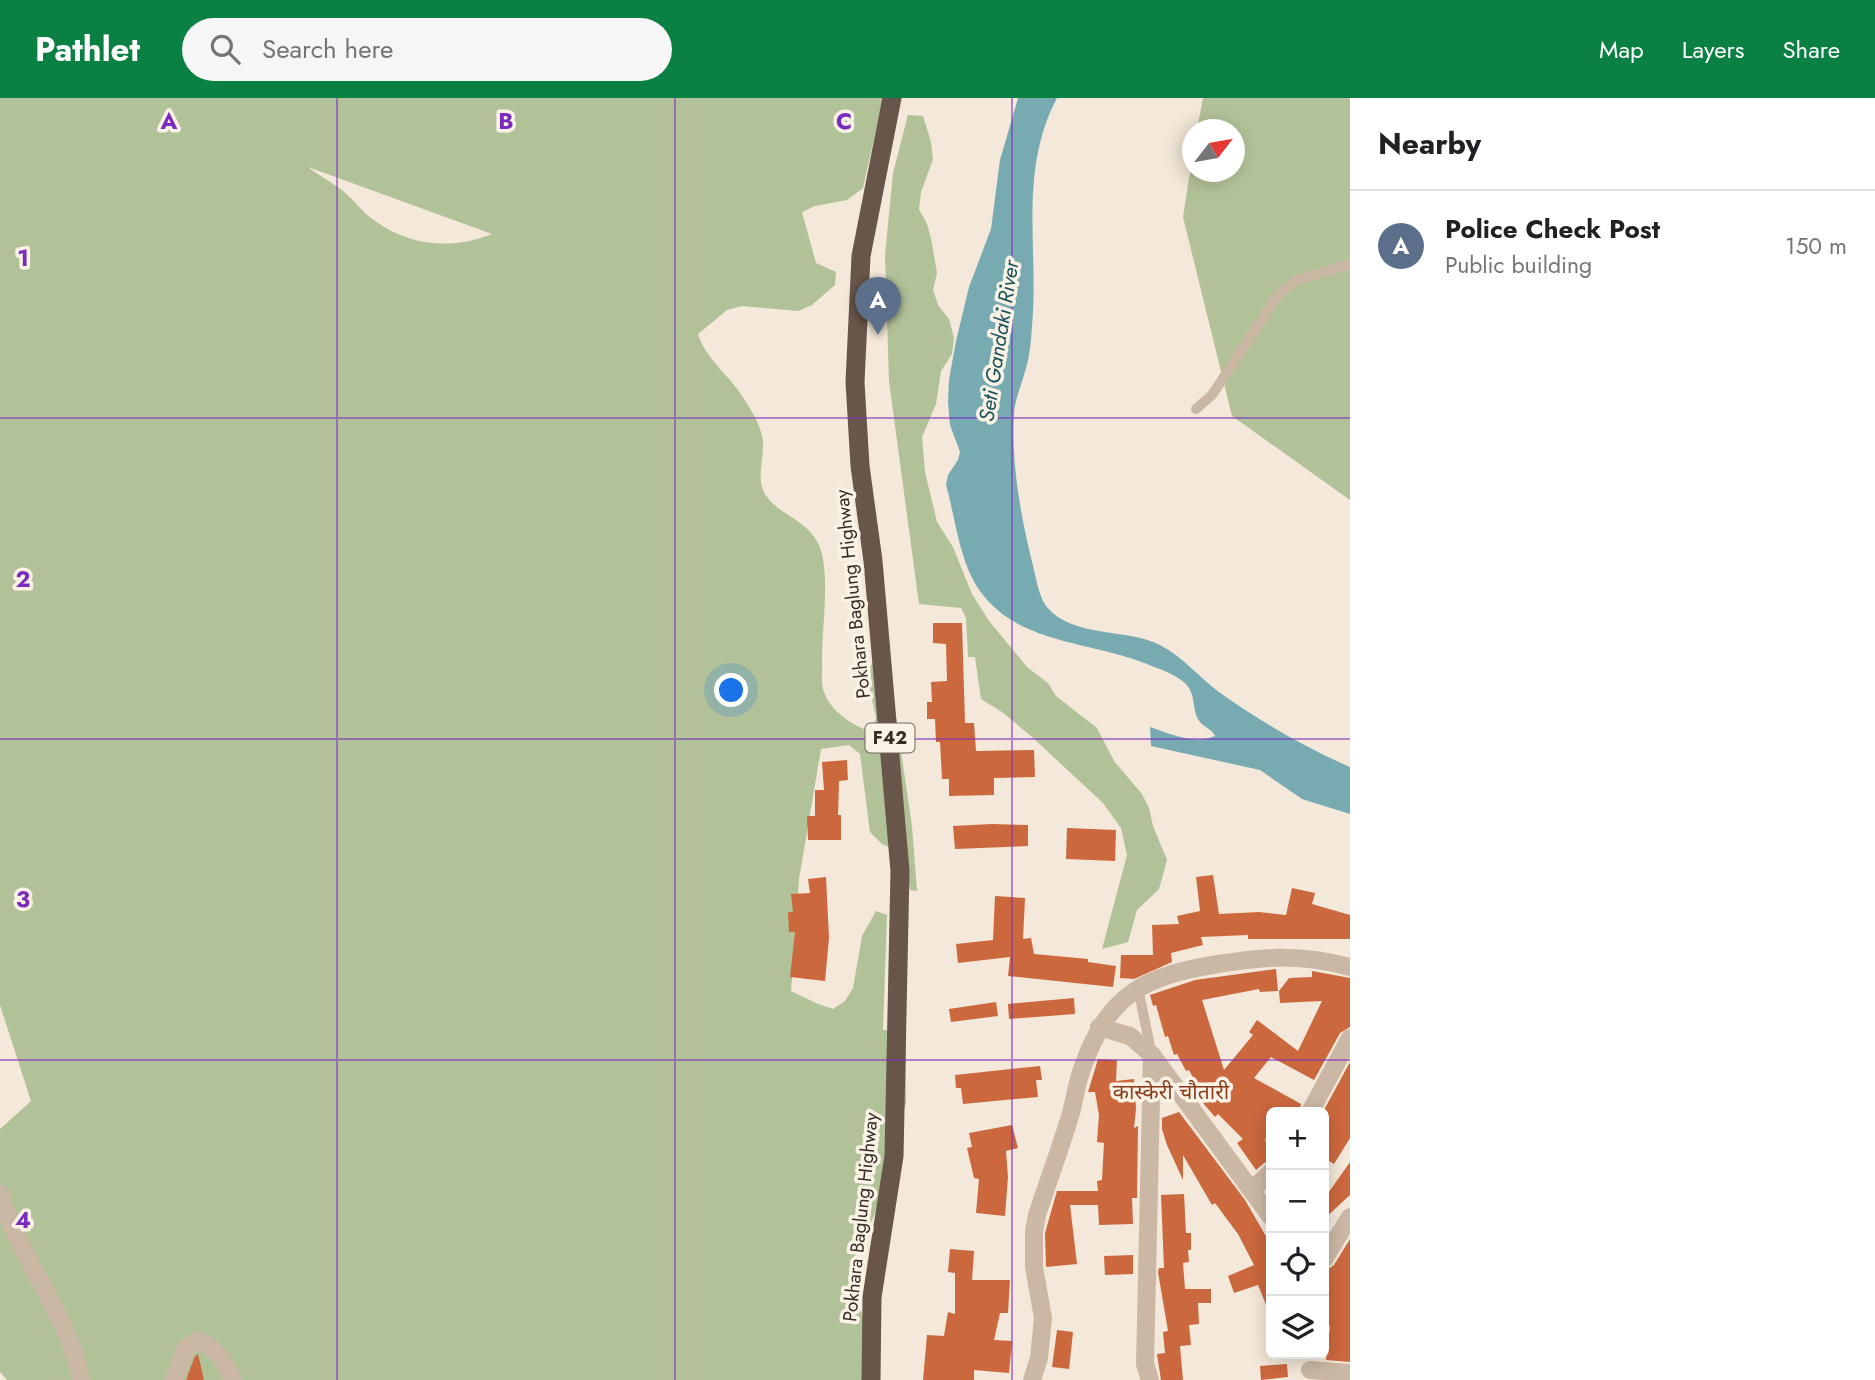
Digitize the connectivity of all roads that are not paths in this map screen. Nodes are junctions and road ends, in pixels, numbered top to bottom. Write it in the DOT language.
graph roads {
  1 [pos="891,98"];
  2 [pos="1350,264"];
  3 [pos="1196,409"];
  4 [pos="1350,967"];
  5 [pos="1138,988"];
  6 [pos="1099,1027"];
  7 [pos="1350,1038"];
  8 [pos="1152,1055"];
  9 [pos="1313,1107"];
  10 [pos="1266,1177"];
  11 [pos="1253,1189"];
  12 [pos="0,1194"];
  13 [pos="1266,1209"];
  14 [pos="1350,1217"];
  15 [pos="1329,1251"];
  16 [pos="1310,1368"];
  17 [pos="1350,1373"];
  18 [pos="81,1380"];
  19 [pos="174,1380"];
  20 [pos="233,1380"];
  21 [pos="871,1380"];
  22 [pos="1032,1380"];
  23 [pos="1150,1380"];
  1 -- 21 [label="highway, Pokhara Baglung Highway / F42"];
  2 -- 3 [label="lane"];
  4 -- 5 [label="street"];
  5 -- 6 [label="street"];
  5 -- 8 [label="lane"];
  6 -- 8 [label="street"];
  6 -- 22 [label="street"];
  7 -- 9 [label="street"];
  8 -- 11 [label="street"];
  8 -- 23 [label="street"];
  10 -- 11 [label="street"];
  11 -- 13 [label="street"];
  12 -- 18 [label="street"];
  14 -- 15 [label="street"];
  16 -- 17 [label="street"];
  19 -- 20 [label="street"];
}
